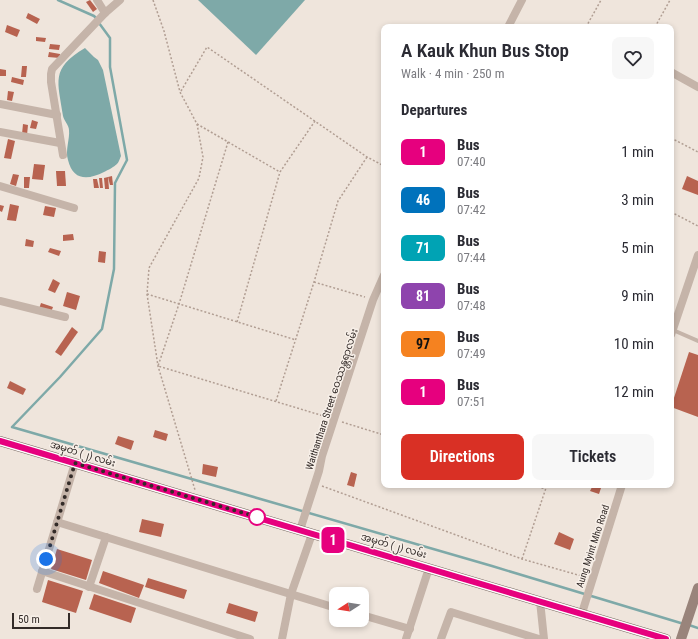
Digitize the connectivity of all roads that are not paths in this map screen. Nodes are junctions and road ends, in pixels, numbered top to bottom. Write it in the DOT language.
graph roads {
  1 [pos="97,0"];
  2 [pos="120,0"];
  3 [pos="522,0"];
  4 [pos="105,13"];
  5 [pos="510,24"];
  6 [pos="674,74"];
  7 [pos="698,77"];
  8 [pos="696,86"];
  9 [pos="0,104"];
  10 [pos="57,115"];
  11 [pos="0,132"];
  12 [pos="60,143"];
  13 [pos="63,155"];
  14 [pos="0,186"];
  15 [pos="74,208"];
  16 [pos="698,255"];
  17 [pos="381,282"];
  18 [pos="0,301"];
  19 [pos="65,317"];
  20 [pos="674,326"];
  21 [pos="674,333"];
  22 [pos="698,341"];
  23 [pos="0,441"];
  24 [pos="75,463"];
  25 [pos="621,488"];
  26 [pos="57,522"];
  27 [pos="300,530"];
  28 [pos="312,534"];
  29 [pos="106,537"];
  30 [pos="429,568"];
  31 [pos="42,571"];
  32 [pos="89,587"];
  33 [pos="698,588"];
  34 [pos="37,589"];
  35 [pos="291,594"];
  36 [pos="540,601"];
  37 [pos="329,606"];
  38 [pos="582,613"];
  39 [pos="369,617"];
  40 [pos="410,629"];
  41 [pos="250,639"];
  42 [pos="282,639"];
  43 [pos="406,639"];
  44 [pos="441,639"];
  45 [pos="539,639"];
  46 [pos="544,639"];
  47 [pos="666,639"];
  48 [pos="681,639"];
  1 -- 4 [label="street"];
  2 -- 4 [label="street"];
  3 -- 5 [label="street"];
  4 -- 10 [label="street"];
  6 -- 8 [label="street"];
  7 -- 8 [label="street"];
  9 -- 10 [label="street"];
  10 -- 12 [label="street"];
  11 -- 12 [label="street"];
  12 -- 13 [label="street"];
  14 -- 15 [label="street"];
  16 -- 20 [label="street"];
  17 -- 27 [label="street, Waithanthara Street ဝေဿန္တရာလမ်း"];
  18 -- 19 [label="street"];
  21 -- 22 [label="lane"];
  23 -- 24 [label="main road, အမှတ် (၂) လမ်း"];
  24 -- 26 [label="street"];
  24 -- 27 [label="main road, အမှတ် (၂) လမ်း"];
  25 -- 38 [label="street, Aung Myint Mho Road"];
  26 -- 29 [label="street"];
  26 -- 31 [label="street"];
  27 -- 28 [label="main road, အမှတ် (၂) လမ်း"];
  28 -- 30 [label="main road, အမှတ် (၂) လမ်း"];
  28 -- 35 [label="street"];
  29 -- 32 [label="street"];
  29 -- 35 [label="street"];
  30 -- 36 [label="main road, အမှတ် (၂) လမ်း"];
  30 -- 40 [label="street"];
  31 -- 32 [label="street"];
  31 -- 34 [label="street"];
  32 -- 41 [label="street"];
  33 -- 48 [label="street"];
  35 -- 37 [label="street"];
  35 -- 42 [label="street"];
  36 -- 38 [label="main road, အမှတ် (၂) လမ်း"];
  36 -- 46 [label="street"];
  38 -- 47 [label="main road, အမှတ် (၂) လမ်း"];
  39 -- 40 [label="street"];
  40 -- 43 [label="street"];
  44 -- 45 [label="street"];
}
